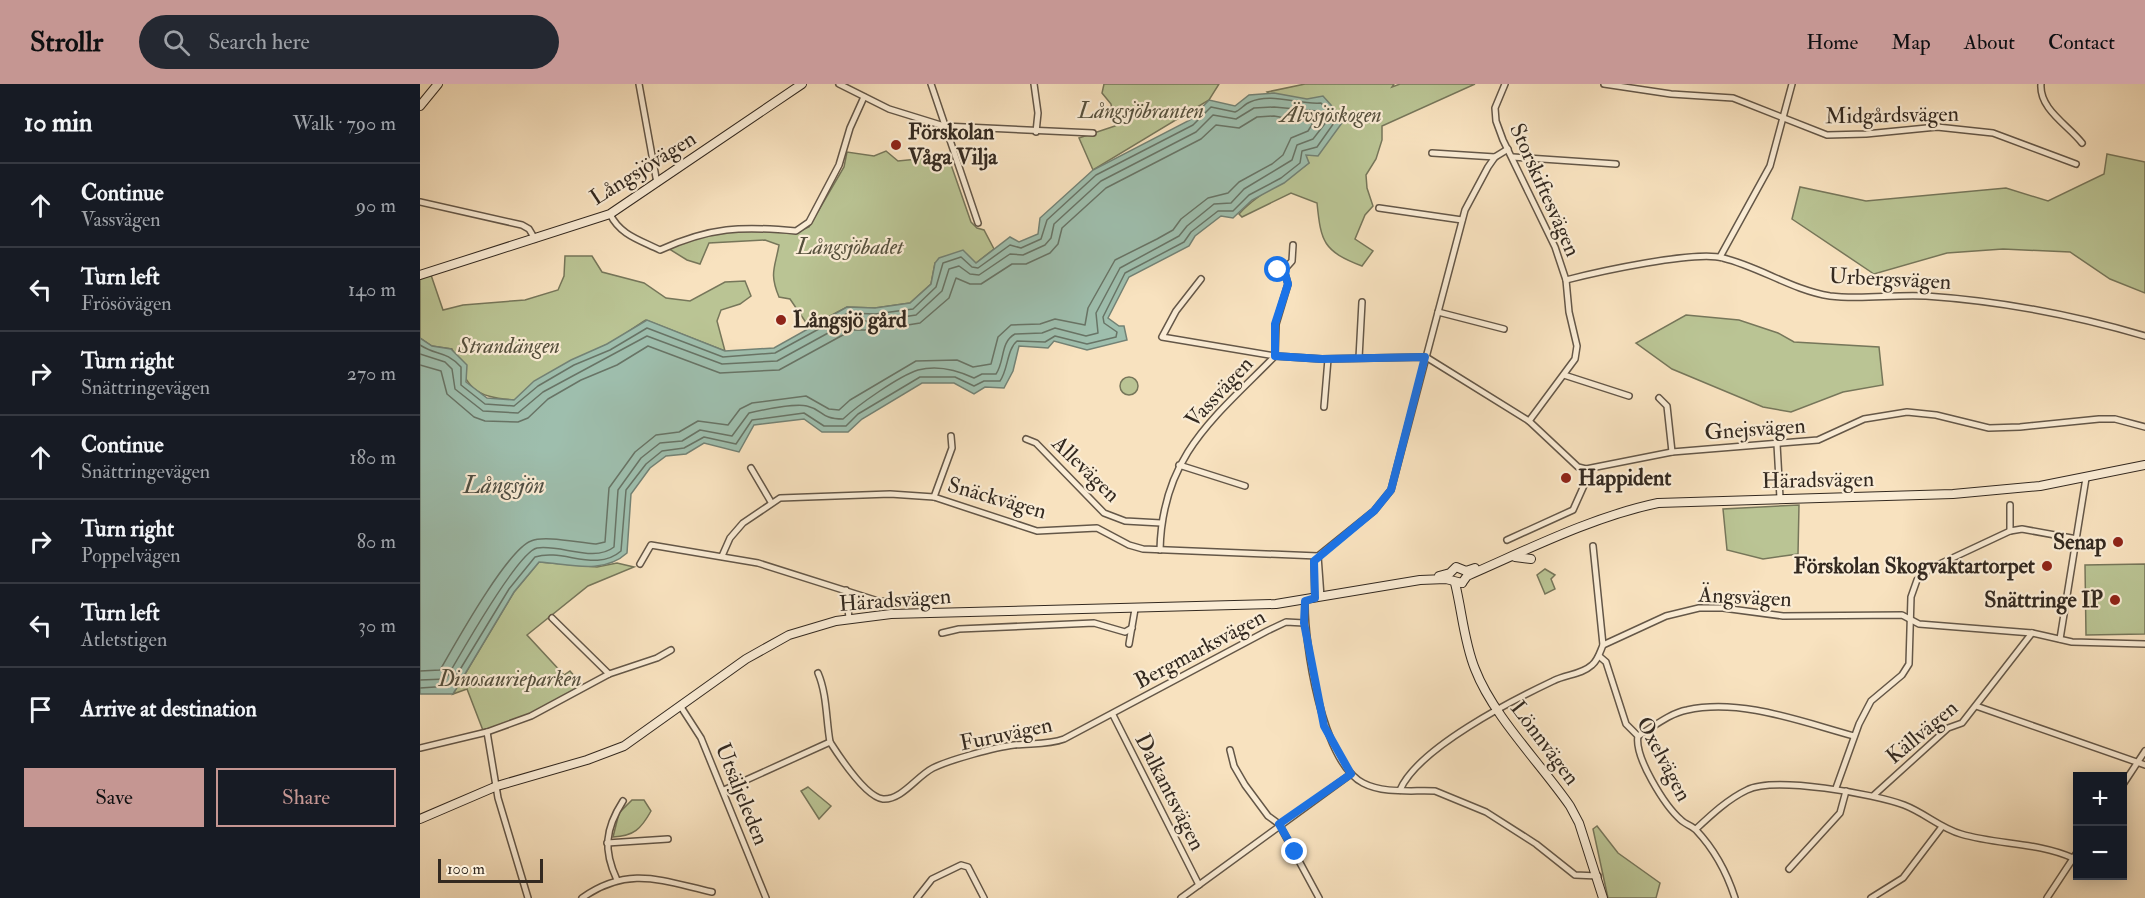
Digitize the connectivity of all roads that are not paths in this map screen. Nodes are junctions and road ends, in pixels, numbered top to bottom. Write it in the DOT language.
graph roads {
  1 [pos="438,84"];
  2 [pos="639,84"];
  3 [pos="802,84"];
  4 [pos="839,84"];
  5 [pos="931,84"];
  6 [pos="1034,84"];
  7 [pos="1505,84"];
  8 [pos="1604,84"];
  9 [pos="1792,84"];
  10 [pos="2041,84"];
  11 [pos="864,97"];
  12 [pos="420,106"];
  13 [pos="1781,116"];
  14 [pos="944,126"];
  15 [pos="1036,132"];
  16 [pos="1093,134"];
  17 [pos="2082,143"];
  18 [pos="1508,149"];
  19 [pos="1432,153"];
  20 [pos="1495,157"];
  21 [pos="1513,157"];
  22 [pos="1616,164"];
  23 [pos="2076,164"];
  24 [pos="657,183"];
  25 [pos="420,202"];
  26 [pos="1379,208"];
  27 [pos="610,214"];
  28 [pos="1462,220"];
  29 [pos="978,223"];
  30 [pos="535,239"];
  31 [pos="1293,245"];
  32 [pos="1720,257"];
  33 [pos="1270,267"];
  34 [pos="1284,270"];
  35 [pos="420,275"];
  36 [pos="1201,279"];
  37 [pos="1566,280"];
  38 [pos="1362,302"];
  39 [pos="1438,312"];
  40 [pos="1504,329"];
  41 [pos="2145,336"];
  42 [pos="1275,356"];
  43 [pos="1425,357"];
  44 [pos="1359,358"];
  45 [pos="1328,359"];
  46 [pos="1564,375"];
  47 [pos="1629,396"];
  48 [pos="1659,398"];
  49 [pos="1324,407"];
  50 [pos="1529,421"];
  51 [pos="2145,427"];
  52 [pos="951,436"];
  53 [pos="1026,439"];
  54 [pos="1777,444"];
  55 [pos="1672,452"];
  56 [pos="1179,465"];
  57 [pos="2145,465"];
  58 [pos="751,468"];
  59 [pos="1586,470"];
  60 [pos="2086,478"];
  61 [pos="1245,486"];
  62 [pos="934,497"];
  63 [pos="1780,498"];
  64 [pos="771,502"];
  65 [pos="2010,505"];
  66 [pos="1161,523"];
  67 [pos="2010,531"];
  68 [pos="1556,538"];
  69 [pos="2077,539"];
  70 [pos="1507,540"];
  71 [pos="1593,546"];
  72 [pos="1160,550"];
  73 [pos="1549,550"];
  74 [pos="722,556"];
  75 [pos="1317,556"];
  76 [pos="1512,556"];
  77 [pos="1531,559"];
  78 [pos="640,564"];
  79 [pos="1459,578"];
  80 [pos="846,590"];
  81 [pos="1318,598"];
  82 [pos="1305,601"];
  83 [pos="921,602"];
  84 [pos="1135,609"];
  85 [pos="552,618"];
  86 [pos="849,618"];
  87 [pos="1911,620"];
  88 [pos="1304,623"];
  89 [pos="1132,628"];
  90 [pos="942,633"];
  91 [pos="2032,633"];
  92 [pos="2060,639"];
  93 [pos="1129,644"];
  94 [pos="2145,644"];
  95 [pos="1603,645"];
  96 [pos="671,650"];
  97 [pos="1599,656"];
  98 [pos="818,673"];
  99 [pos="609,674"];
  100 [pos="1976,706"];
  101 [pos="681,707"];
  102 [pos="1498,710"];
  103 [pos="1113,715"];
  104 [pos="487,732"];
  105 [pos="1638,736"];
  106 [pos="1854,736"];
  107 [pos="830,742"];
  108 [pos="420,748"];
  109 [pos="1230,750"];
  110 [pos="2145,751"];
  111 [pos="2138,761"];
  112 [pos="2145,765"];
  113 [pos="1351,774"];
  114 [pos="2127,778"];
  115 [pos="497,786"];
  116 [pos="1836,788"];
  117 [pos="724,790"];
  118 [pos="1400,790"];
  119 [pos="1846,791"];
  120 [pos="1874,795"];
  121 [pos="623,801"];
  122 [pos="420,819"];
  123 [pos="1279,824"];
  124 [pos="1941,828"];
  125 [pos="1696,829"];
  126 [pos="668,839"];
  127 [pos="607,843"];
  128 [pos="2073,858"];
  129 [pos="1789,869"];
  130 [pos="1598,876"];
  131 [pos="617,880"];
  132 [pos="1199,885"];
  133 [pos="712,892"];
  134 [pos="528,898"];
  135 [pos="582,898"];
  136 [pos="766,898"];
  137 [pos="917,898"];
  138 [pos="984,898"];
  139 [pos="1181,898"];
  140 [pos="1319,898"];
  141 [pos="1603,898"];
  142 [pos="1735,898"];
  143 [pos="1871,898"];
  144 [pos="2047,898"];
  1 -- 12 [label="street"];
  2 -- 24 [label="street"];
  3 -- 24 [label="street, Långsjövägen"];
  4 -- 11 [label="street"];
  5 -- 14 [label="street"];
  6 -- 15 [label="street"];
  7 -- 18 [label="street, Storskiftesvägen"];
  8 -- 13 [label="street, Midgårdsvägen"];
  9 -- 13 [label="street"];
  10 -- 17 [label="street"];
  11 -- 14 [label="street"];
  11 -- 27 [label="street"];
  13 -- 23 [label="street, Midgårdsvägen"];
  13 -- 32 [label="street"];
  14 -- 15 [label="street"];
  14 -- 29 [label="street"];
  15 -- 16 [label="street"];
  18 -- 20 [label="street"];
  18 -- 21 [label="street, Storskiftesvägen"];
  19 -- 20 [label="street"];
  20 -- 28 [label="street"];
  21 -- 22 [label="street"];
  21 -- 37 [label="street, Storskiftesvägen"];
  24 -- 27 [label="street, Långsjövägen"];
  25 -- 30 [label="street"];
  26 -- 28 [label="street"];
  27 -- 30 [label="street, Långsjövägen"];
  28 -- 39 [label="street"];
  30 -- 35 [label="street, Långsjövägen"];
  31 -- 34 [label="street, Vassvägen"];
  32 -- 37 [label="street, Urbergsvägen"];
  32 -- 41 [label="street, Urbergsvägen"];
  33 -- 34 [label="street"];
  34 -- 42 [label="street, Vassvägen"];
  36 -- 42 [label="street"];
  37 -- 46 [label="street, Storskiftesvägen"];
  38 -- 44 [label="street"];
  39 -- 40 [label="street"];
  39 -- 43 [label="street"];
  42 -- 45 [label="street"];
  42 -- 56 [label="street, Vassvägen"];
  43 -- 44 [label="street"];
  43 -- 50 [label="street"];
  43 -- 75 [label="street"];
  44 -- 45 [label="street"];
  45 -- 49 [label="street"];
  46 -- 47 [label="street"];
  46 -- 50 [label="street"];
  48 -- 55 [label="street"];
  50 -- 59 [label="street"];
  51 -- 54 [label="street, Gnejsvägen"];
  52 -- 62 [label="street"];
  53 -- 66 [label="street, Allevägen"];
  54 -- 55 [label="street, Gnejsvägen"];
  54 -- 63 [label="street"];
  55 -- 59 [label="street, Gnejsvägen"];
  56 -- 61 [label="street"];
  56 -- 66 [label="street, Vassvägen"];
  57 -- 60 [label="street, Häradsvägen"];
  58 -- 64 [label="street"];
  59 -- 70 [label="street"];
  60 -- 63 [label="street, Häradsvägen"];
  60 -- 69 [label="street"];
  62 -- 64 [label="street, Snäckvägen"];
  62 -- 72 [label="street, Snäckvägen"];
  63 -- 68 [label="street, Häradsvägen"];
  64 -- 74 [label="street, Snäckvägen"];
  65 -- 67 [label="street"];
  66 -- 72 [label="street, Vassvägen"];
  67 -- 69 [label="street"];
  67 -- 87 [label="street"];
  68 -- 73 [label="street"];
  68 -- 76 [label="street, Häradsvägen"];
  69 -- 92 [label="street"];
  71 -- 95 [label="street"];
  72 -- 75 [label="street, Snäckvägen"];
  74 -- 78 [label="street"];
  74 -- 80 [label="street"];
  75 -- 81 [label="street"];
  76 -- 77 [label="street"];
  76 -- 79 [label="street, Häradsvägen"];
  79 -- 81 [label="street, Häradsvägen"];
  79 -- 102 [label="street, Lönnvägen"];
  80 -- 83 [label="street"];
  80 -- 86 [label="street"];
  81 -- 82 [label="street, Häradsvägen"];
  82 -- 84 [label="street, Häradsvägen"];
  82 -- 88 [label="street"];
  84 -- 86 [label="street, Häradsvägen"];
  84 -- 89 [label="street"];
  85 -- 99 [label="street"];
  86 -- 101 [label="street, Häradsvägen"];
  87 -- 91 [label="street, Ängsvägen"];
  87 -- 95 [label="street, Ängsvägen"];
  87 -- 106 [label="street"];
  88 -- 103 [label="street, Bergmarksvägen"];
  88 -- 113 [label="street"];
  89 -- 90 [label="street, Häradsvägen"];
  89 -- 93 [label="street"];
  91 -- 92 [label="street, Ängsvägen"];
  91 -- 100 [label="street, Källvägen"];
  92 -- 94 [label="street, Ängsvägen"];
  95 -- 97 [label="street"];
  96 -- 99 [label="street"];
  97 -- 102 [label="street"];
  97 -- 105 [label="street, Oxelvägen"];
  98 -- 107 [label="street, Furuvägen"];
  99 -- 104 [label="street"];
  100 -- 111 [label="street"];
  100 -- 120 [label="street, Källvägen"];
  101 -- 115 [label="street, Häradsvägen"];
  101 -- 117 [label="street, Utsäljeleden"];
  102 -- 118 [label="street"];
  102 -- 130 [label="street, Lönnvägen"];
  103 -- 107 [label="street, Furuvägen"];
  103 -- 132 [label="street, Dalkantsvägen"];
  104 -- 108 [label="street"];
  104 -- 115 [label="street"];
  105 -- 106 [label="street"];
  105 -- 125 [label="street, Oxelvägen"];
  106 -- 116 [label="street"];
  107 -- 117 [label="street"];
  109 -- 123 [label="street"];
  110 -- 111 [label="street"];
  111 -- 112 [label="street"];
  111 -- 114 [label="street"];
  113 -- 118 [label="street"];
  113 -- 123 [label="street"];
  115 -- 122 [label="street, Häradsvägen"];
  115 -- 134 [label="street"];
  116 -- 119 [label="street"];
  116 -- 125 [label="street"];
  117 -- 136 [label="street, Utsäljeleden"];
  118 -- 130 [label="street"];
  119 -- 120 [label="street"];
  119 -- 129 [label="street"];
  120 -- 124 [label="street"];
  121 -- 127 [label="street"];
  123 -- 132 [label="street"];
  123 -- 140 [label="street"];
  124 -- 128 [label="street"];
  124 -- 143 [label="street"];
  125 -- 142 [label="street, Oxelvägen"];
  126 -- 127 [label="street"];
  127 -- 131 [label="street"];
  128 -- 144 [label="street"];
  130 -- 141 [label="street, Lönnvägen"];
  131 -- 133 [label="street"];
  131 -- 135 [label="street"];
  132 -- 139 [label="street"];
  137 -- 138 [label="street"];
}
